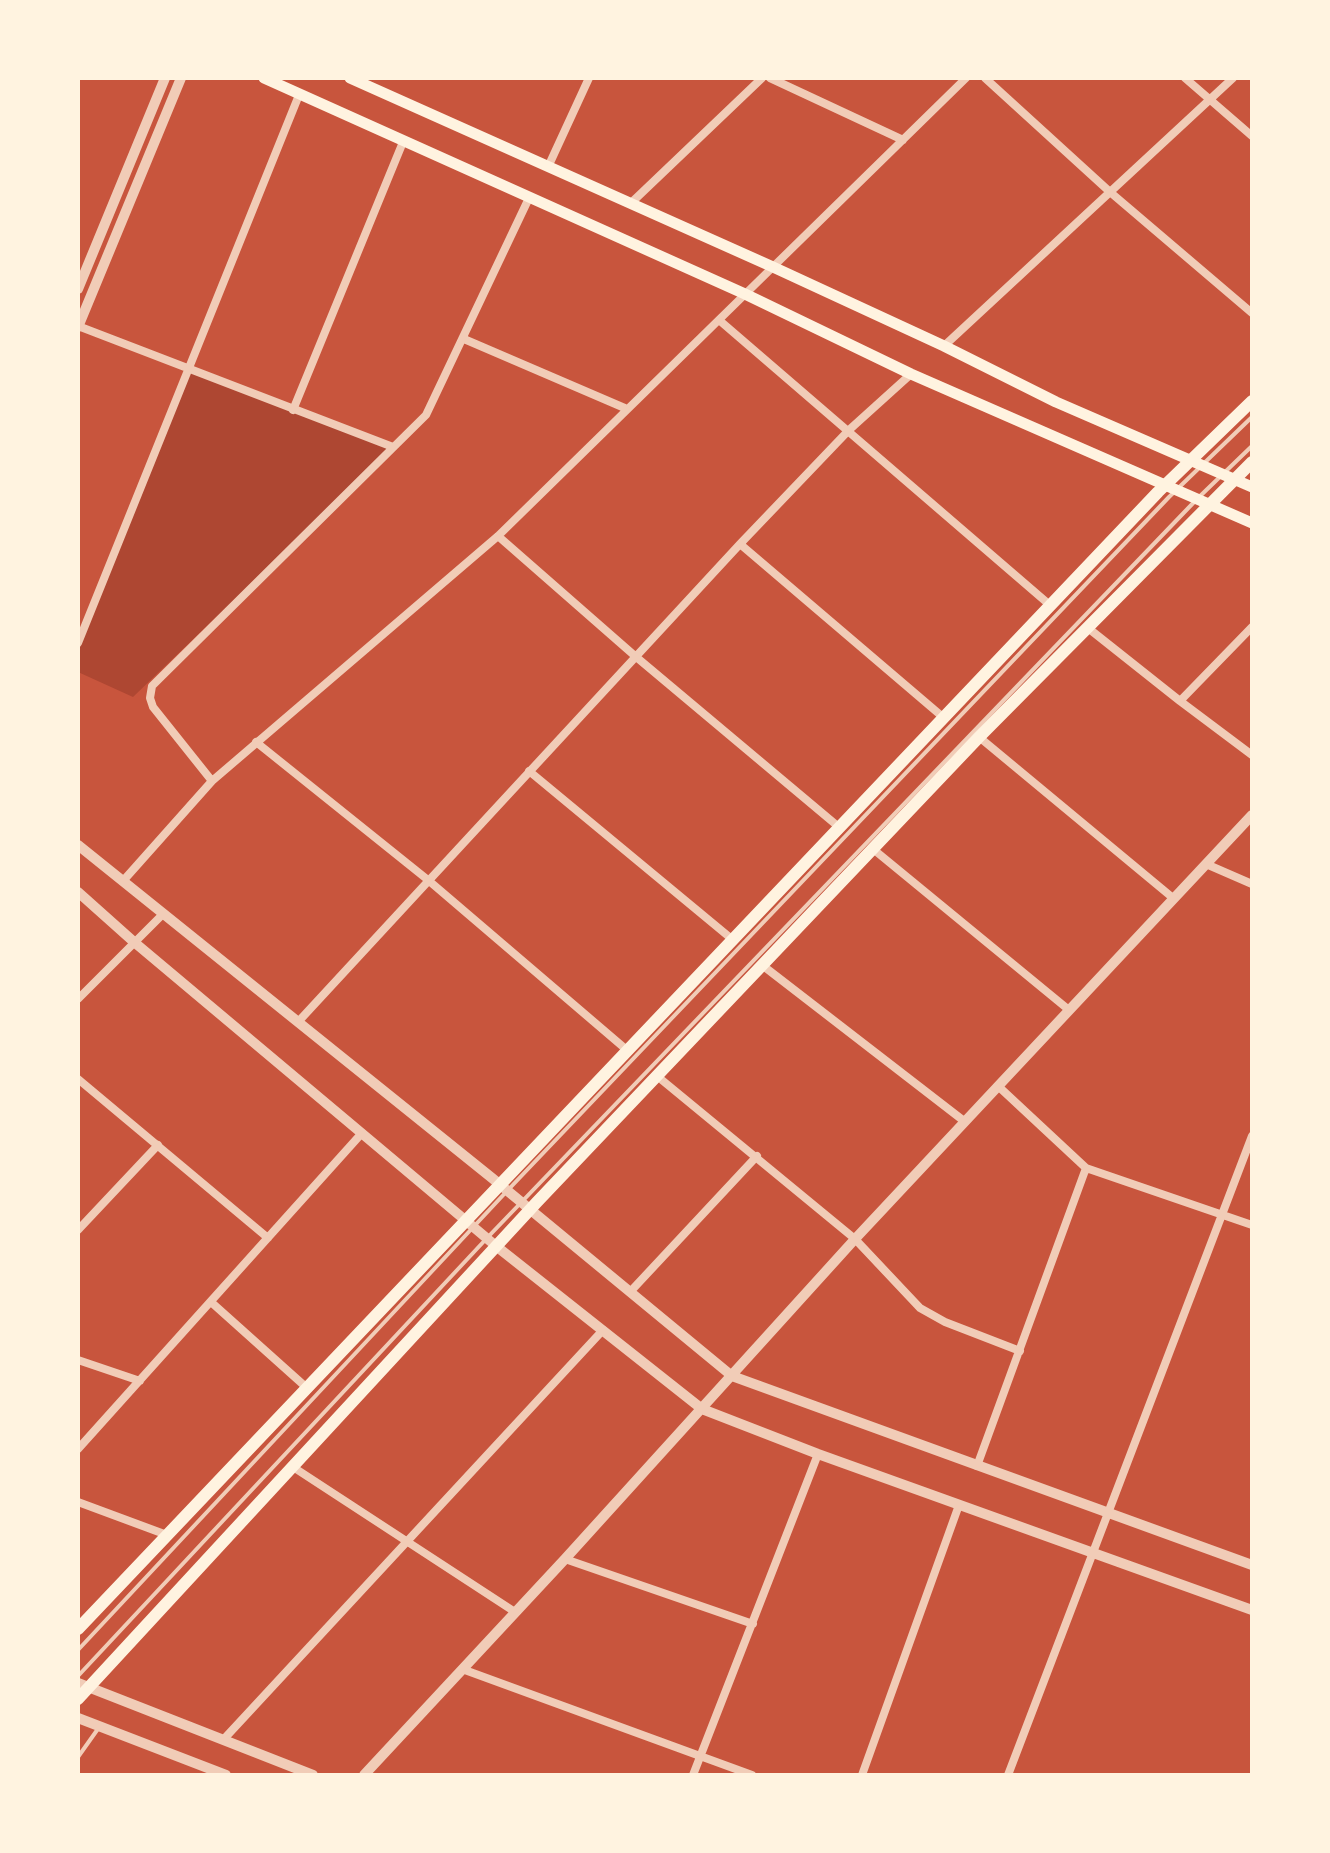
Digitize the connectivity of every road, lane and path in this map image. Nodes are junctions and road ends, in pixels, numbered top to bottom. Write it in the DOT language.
graph roads {
  1 [pos="165,78"];
  2 [pos="181,78"];
  3 [pos="264,78"];
  4 [pos="350,78"];
  5 [pos="589,78"];
  6 [pos="762,78"];
  7 [pos="770,78"];
  8 [pos="966,78"];
  9 [pos="985,78"];
  10 [pos="1185,78"];
  11 [pos="1233,78"];
  12 [pos="299,95"];
  13 [pos="1209,101"];
  14 [pos="1252,136"];
  15 [pos="903,140"];
  16 [pos="403,142"];
  17 [pos="548,167"];
  18 [pos="1110,192"];
  19 [pos="529,198"];
  20 [pos="630,204"];
  21 [pos="773,267"];
  22 [pos="78,289"];
  23 [pos="745,294"];
  24 [pos="1252,313"];
  25 [pos="719,320"];
  26 [pos="78,327"];
  27 [pos="464,339"];
  28 [pos="944,346"];
  29 [pos="187,368"];
  30 [pos="911,374"];
  31 [pos="1252,401"];
  32 [pos="627,409"];
  33 [pos="293,410"];
  34 [pos="1252,417"];
  35 [pos="849,430"];
  36 [pos="1252,446"];
  37 [pos="393,447"];
  38 [pos="1197,462"];
  39 [pos="1252,462"];
  40 [pos="1229,476"];
  41 [pos="1252,487"];
  42 [pos="1171,488"];
  43 [pos="1203,502"];
  44 [pos="1252,523"];
  45 [pos="498,536"];
  46 [pos="740,544"];
  47 [pos="1051,606"];
  48 [pos="1252,627"];
  49 [pos="1088,628"];
  50 [pos="78,643"];
  51 [pos="635,656"];
  52 [pos="1180,701"];
  53 [pos="944,718"];
  54 [pos="979,737"];
  55 [pos="256,742"];
  56 [pos="1252,755"];
  57 [pos="529,771"];
  58 [pos="212,781"];
  59 [pos="1252,815"];
  60 [pos="840,828"];
  61 [pos="78,845"];
  62 [pos="873,849"];
  63 [pos="1206,864"];
  64 [pos="428,880"];
  65 [pos="123,881"];
  66 [pos="1252,884"];
  67 [pos="78,892"];
  68 [pos="1173,898"];
  69 [pos="163,914"];
  70 [pos="733,940"];
  71 [pos="134,942"];
  72 [pos="762,965"];
  73 [pos="78,999"];
  74 [pos="1069,1010"];
  75 [pos="298,1022"];
  76 [pos="628,1051"];
  77 [pos="657,1076"];
  78 [pos="78,1079"];
  79 [pos="998,1086"];
  80 [pos="964,1121"];
  81 [pos="362,1133"];
  82 [pos="1252,1136"];
  83 [pos="158,1145"];
  84 [pos="757,1156"];
  85 [pos="1086,1168"];
  86 [pos="503,1188"];
  87 [pos="525,1206"];
  88 [pos="1222,1214"];
  89 [pos="469,1223"];
  90 [pos="1252,1225"];
  91 [pos="78,1230"];
  92 [pos="268,1238"];
  93 [pos="855,1239"];
  94 [pos="491,1242"];
  95 [pos="630,1292"];
  96 [pos="211,1302"];
  97 [pos="603,1330"];
  98 [pos="1020,1351"];
  99 [pos="78,1360"];
  100 [pos="732,1376"];
  101 [pos="140,1381"];
  102 [pos="307,1388"];
  103 [pos="702,1409"];
  104 [pos="78,1449"];
  105 [pos="818,1454"];
  106 [pos="977,1466"];
  107 [pos="293,1467"];
  108 [pos="78,1502"];
  109 [pos="959,1505"];
  110 [pos="1108,1513"];
  111 [pos="167,1535"];
  112 [pos="407,1541"];
  113 [pos="1093,1553"];
  114 [pos="565,1559"];
  115 [pos="1252,1565"];
  116 [pos="1252,1610"];
  117 [pos="515,1612"];
  118 [pos="753,1624"];
  119 [pos="78,1629"];
  120 [pos="78,1650"];
  121 [pos="462,1669"];
  122 [pos="78,1676"];
  123 [pos="84,1685"];
  124 [pos="78,1699"];
  125 [pos="78,1718"];
  126 [pos="100,1726"];
  127 [pos="223,1740"];
  128 [pos="78,1757"];
  129 [pos="700,1757"];
  130 [pos="226,1775"];
  131 [pos="313,1775"];
  132 [pos="364,1775"];
  133 [pos="693,1775"];
  134 [pos="752,1775"];
  135 [pos="862,1775"];
  136 [pos="1008,1775"];
  1 -- 22 [label="street"];
  2 -- 26 [label="street"];
  3 -- 12 [label="main road"];
  4 -- 17 [label="main road"];
  5 -- 17 [label="street"];
  6 -- 20 [label="street"];
  7 -- 15 [label="street"];
  8 -- 15 [label="street"];
  9 -- 18 [label="street"];
  10 -- 13 [label="street"];
  11 -- 13 [label="street"];
  12 -- 16 [label="main road"];
  12 -- 29 [label="street"];
  13 -- 14 [label="street"];
  13 -- 18 [label="street"];
  15 -- 21 [label="street"];
  16 -- 19 [label="main road"];
  16 -- 33 [label="street"];
  17 -- 20 [label="main road"];
  18 -- 24 [label="street"];
  18 -- 28 [label="street"];
  19 -- 23 [label="main road"];
  19 -- 27 [label="street"];
  20 -- 21 [label="main road"];
  21 -- 23 [label="street"];
  21 -- 28 [label="main road"];
  23 -- 25 [label="street"];
  23 -- 30 [label="main road"];
  25 -- 32 [label="street"];
  25 -- 35 [label="street"];
  26 -- 29 [label="street"];
  27 -- 32 [label="street"];
  27 -- 37 [label="street"];
  28 -- 38 [label="main road"];
  29 -- 33 [label="street"];
  29 -- 50 [label="street"];
  30 -- 35 [label="street"];
  30 -- 42 [label="main road"];
  31 -- 38 [label="main road"];
  32 -- 45 [label="street"];
  33 -- 37 [label="street"];
  34 -- 38 [label="lane"];
  35 -- 46 [label="street"];
  35 -- 47 [label="street"];
  36 -- 40 [label="lane"];
  37 -- 58 [label="street"];
  38 -- 40 [label="main road"];
  38 -- 42 [label="main road"];
  39 -- 40 [label="main road"];
  40 -- 41 [label="main road"];
  40 -- 43 [label="main road"];
  42 -- 43 [label="main road"];
  42 -- 47 [label="main road"];
  42 -- 86 [label="lane"];
  43 -- 44 [label="main road"];
  43 -- 49 [label="main road"];
  43 -- 87 [label="lane"];
  45 -- 51 [label="street"];
  45 -- 55 [label="street"];
  46 -- 51 [label="street"];
  46 -- 53 [label="street"];
  47 -- 53 [label="main road"];
  48 -- 52 [label="street"];
  49 -- 52 [label="street"];
  49 -- 54 [label="main road"];
  51 -- 57 [label="street"];
  51 -- 60 [label="street"];
  52 -- 56 [label="street"];
  53 -- 60 [label="main road"];
  54 -- 62 [label="main road"];
  54 -- 68 [label="street"];
  55 -- 58 [label="street"];
  55 -- 64 [label="street"];
  57 -- 64 [label="street"];
  57 -- 70 [label="street"];
  58 -- 65 [label="street"];
  59 -- 63 [label="street"];
  60 -- 70 [label="main road"];
  61 -- 65 [label="street"];
  62 -- 72 [label="main road"];
  62 -- 74 [label="street"];
  63 -- 66 [label="street"];
  63 -- 68 [label="street"];
  64 -- 75 [label="street"];
  64 -- 76 [label="street"];
  65 -- 69 [label="street"];
  67 -- 71 [label="street"];
  68 -- 74 [label="street"];
  69 -- 71 [label="street"];
  69 -- 75 [label="street"];
  70 -- 76 [label="main road"];
  71 -- 73 [label="street"];
  71 -- 81 [label="street"];
  72 -- 77 [label="main road"];
  72 -- 80 [label="street"];
  74 -- 79 [label="street"];
  75 -- 86 [label="street"];
  76 -- 86 [label="main road"];
  77 -- 84 [label="street"];
  77 -- 87 [label="main road"];
  78 -- 83 [label="street"];
  79 -- 80 [label="street"];
  79 -- 85 [label="street"];
  80 -- 93 [label="street"];
  81 -- 89 [label="street"];
  81 -- 92 [label="street"];
  82 -- 88 [label="street"];
  83 -- 91 [label="street"];
  83 -- 92 [label="street"];
  84 -- 93 [label="street"];
  84 -- 95 [label="street"];
  85 -- 88 [label="street"];
  85 -- 98 [label="street"];
  86 -- 87 [label="street"];
  86 -- 89 [label="main road"];
  87 -- 94 [label="main road"];
  87 -- 95 [label="street"];
  88 -- 90 [label="street"];
  88 -- 110 [label="street"];
  89 -- 94 [label="street"];
  89 -- 102 [label="main road"];
  89 -- 120 [label="lane"];
  92 -- 96 [label="street"];
  93 -- 98 [label="street"];
  93 -- 100 [label="street"];
  94 -- 97 [label="street"];
  94 -- 107 [label="main road"];
  94 -- 122 [label="lane"];
  95 -- 100 [label="street"];
  96 -- 101 [label="street"];
  96 -- 102 [label="street"];
  97 -- 103 [label="street"];
  97 -- 112 [label="street"];
  98 -- 106 [label="street"];
  99 -- 101 [label="street"];
  100 -- 103 [label="street"];
  100 -- 106 [label="street"];
  101 -- 104 [label="street"];
  102 -- 111 [label="main road"];
  103 -- 105 [label="street"];
  103 -- 114 [label="street"];
  105 -- 109 [label="street"];
  105 -- 118 [label="street"];
  106 -- 110 [label="street"];
  107 -- 112 [label="street"];
  107 -- 123 [label="main road"];
  108 -- 111 [label="street"];
  109 -- 113 [label="street"];
  109 -- 135 [label="street"];
  110 -- 113 [label="street"];
  110 -- 115 [label="street"];
  111 -- 119 [label="main road"];
  112 -- 117 [label="street"];
  112 -- 127 [label="street"];
  113 -- 116 [label="street"];
  113 -- 136 [label="street"];
  114 -- 117 [label="street"];
  114 -- 118 [label="street"];
  117 -- 121 [label="street"];
  118 -- 129 [label="street"];
  121 -- 129 [label="street"];
  121 -- 132 [label="street"];
  123 -- 124 [label="main road"];
  123 -- 127 [label="street"];
  125 -- 126 [label="street"];
  126 -- 128 [label="lane"];
  126 -- 130 [label="street"];
  127 -- 131 [label="street"];
  129 -- 133 [label="street"];
  129 -- 134 [label="street"];
}
